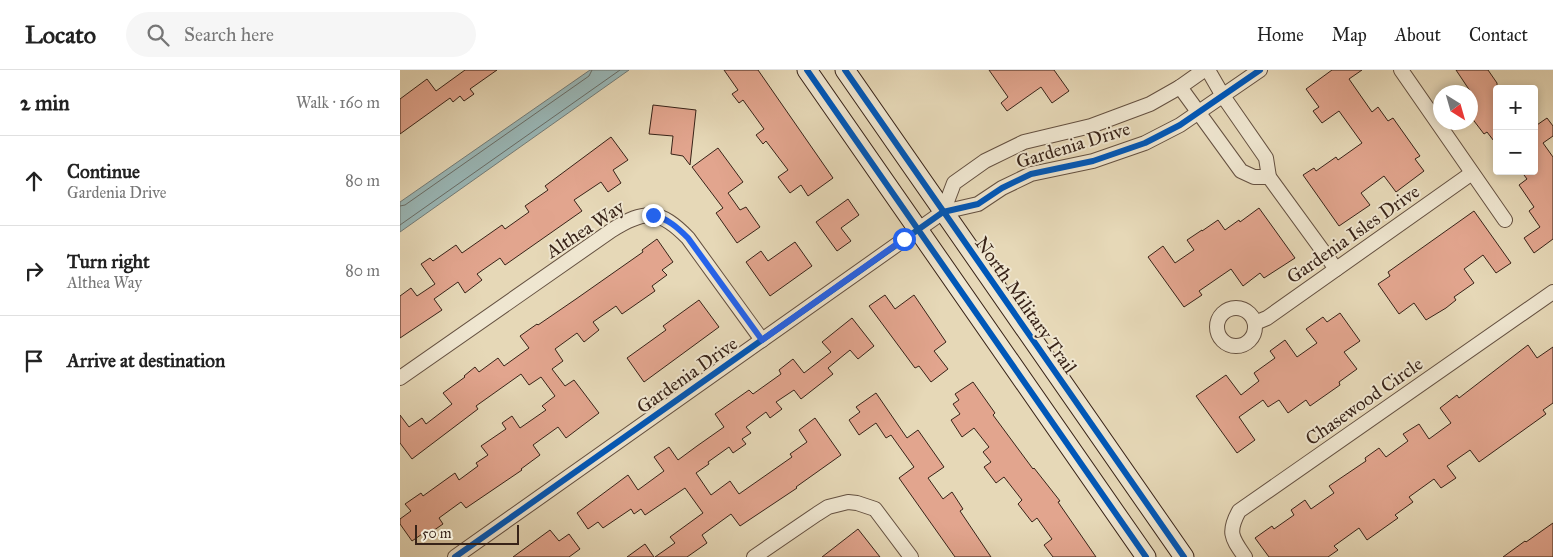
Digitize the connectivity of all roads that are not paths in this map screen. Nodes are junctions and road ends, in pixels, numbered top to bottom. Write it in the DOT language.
graph roads {
  1 [pos="807,70"];
  2 [pos="845,70"];
  3 [pos="1206,70"];
  4 [pos="1260,70"];
  5 [pos="1401,70"];
  6 [pos="1180,87"];
  7 [pos="1223,96"];
  8 [pos="1198,112"];
  9 [pos="1472,173"];
  10 [pos="1269,177"];
  11 [pos="943,212"];
  12 [pos="1505,220"];
  13 [pos="918,229"];
  14 [pos="1336,269"];
  15 [pos="1553,292"];
  16 [pos="1255,323"];
  17 [pos="762,340"];
  18 [pos="400,378"];
  19 [pos="455,557"];
  20 [pos="754,557"];
  21 [pos="911,557"];
  22 [pos="1146,557"];
  23 [pos="1184,557"];
  24 [pos="1245,557"];
  1 -- 13 [label="main road"];
  2 -- 11 [label="main road, North Military Trail"];
  3 -- 6 [label="street, Gardenia Drive"];
  3 -- 7 [label="street"];
  4 -- 7 [label="street, Gardenia Drive"];
  5 -- 9 [label="street"];
  6 -- 8 [label="street"];
  6 -- 11 [label="street, Gardenia Drive"];
  7 -- 8 [label="street, Gardenia Drive"];
  7 -- 10 [label="street"];
  8 -- 10 [label="street"];
  8 -- 11 [label="street, Gardenia Drive"];
  9 -- 12 [label="street"];
  9 -- 14 [label="street, Gardenia Isles Drive"];
  10 -- 14 [label="street"];
  11 -- 13 [label="street, Gardenia Drive"];
  11 -- 23 [label="main road, North Military Trail"];
  13 -- 17 [label="street, Gardenia Drive"];
  13 -- 22 [label="main road"];
  14 -- 16 [label="street, Gardenia Isles Drive"];
  15 -- 24 [label="street, Chasewood Circle"];
  17 -- 18 [label="street, Althea Way"];
  17 -- 19 [label="street, Gardenia Drive"];
  20 -- 21 [label="street"];
}
